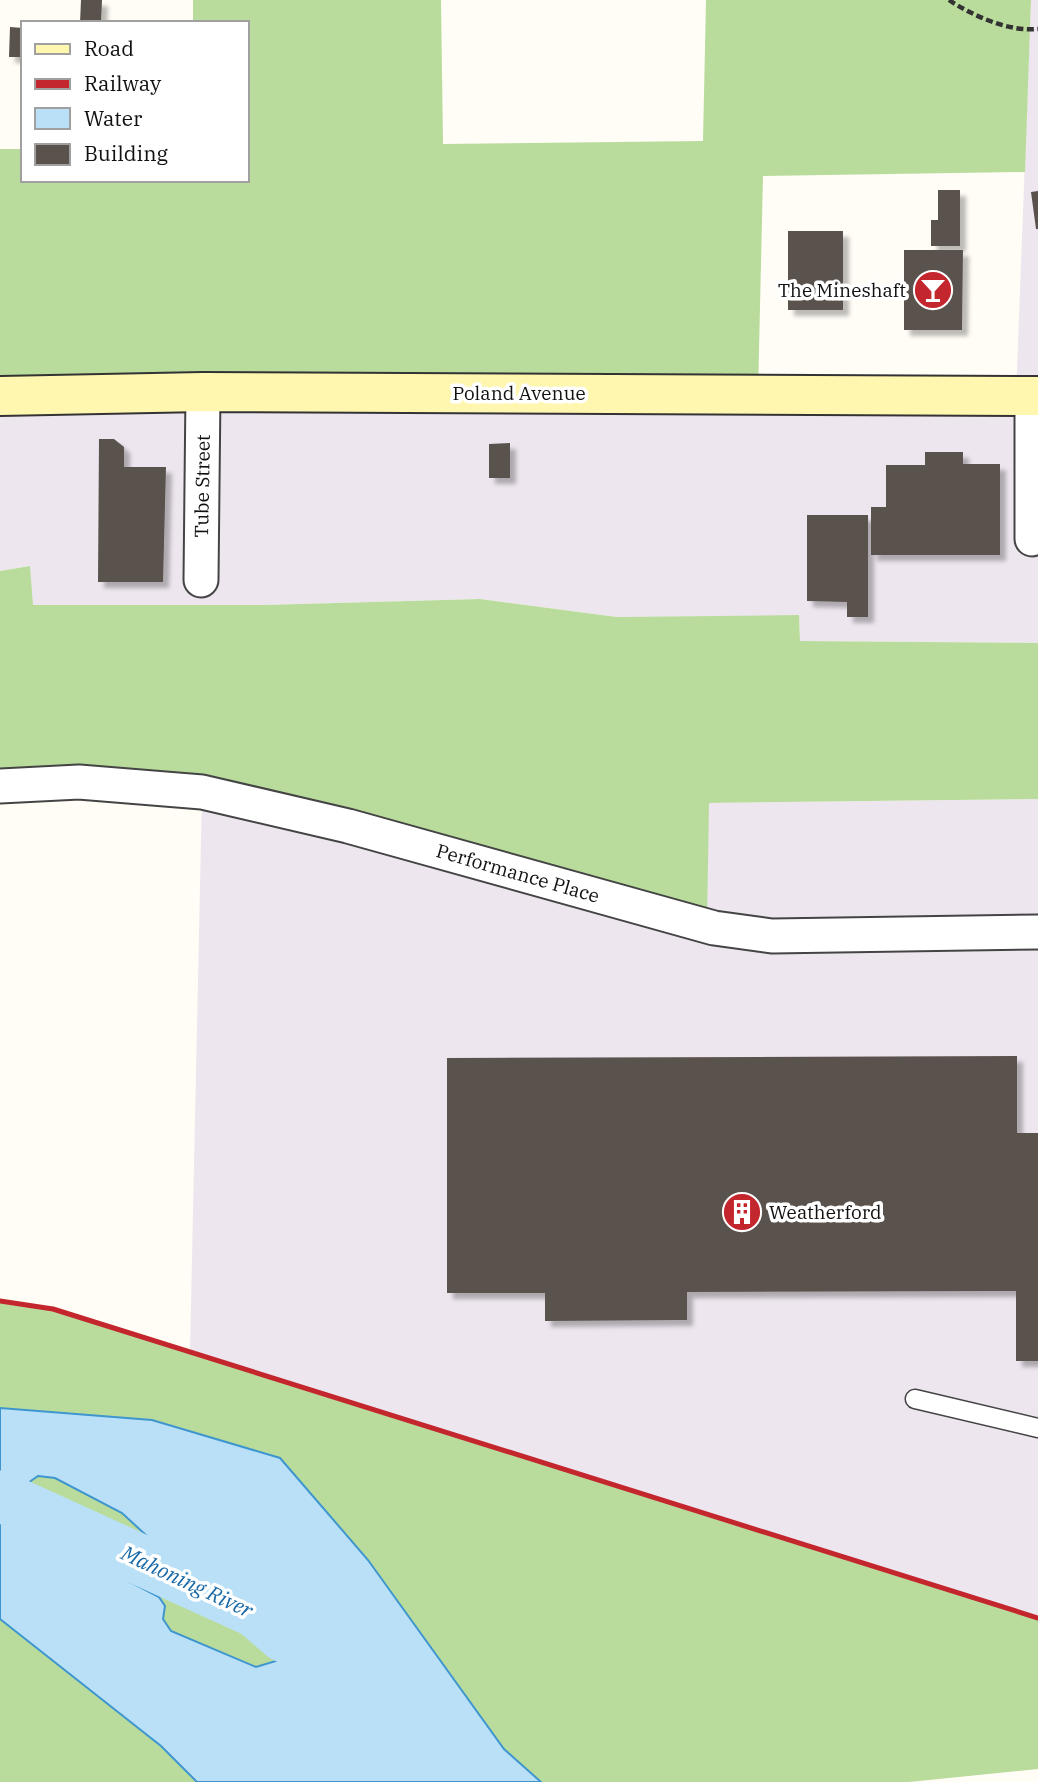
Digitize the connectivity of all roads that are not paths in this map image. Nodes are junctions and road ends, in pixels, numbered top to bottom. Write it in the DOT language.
graph roads {
  1 [pos="202,392"];
  2 [pos="0,396"];
  3 [pos="1035,396"];
  4 [pos="1031,539"];
  5 [pos="201,580"];
  6 [pos="0,786"];
  7 [pos="1038,932"];
  8 [pos="915,1399"];
  9 [pos="1038,1428"];
  1 -- 2 [label="main road, Poland Avenue"];
  1 -- 3 [label="main road, Poland Avenue"];
  1 -- 5 [label="street, Tube Street"];
  3 -- 4 [label="street"];
  6 -- 7 [label="street, Performance Place"];
  8 -- 9 [label="lane"];
}
